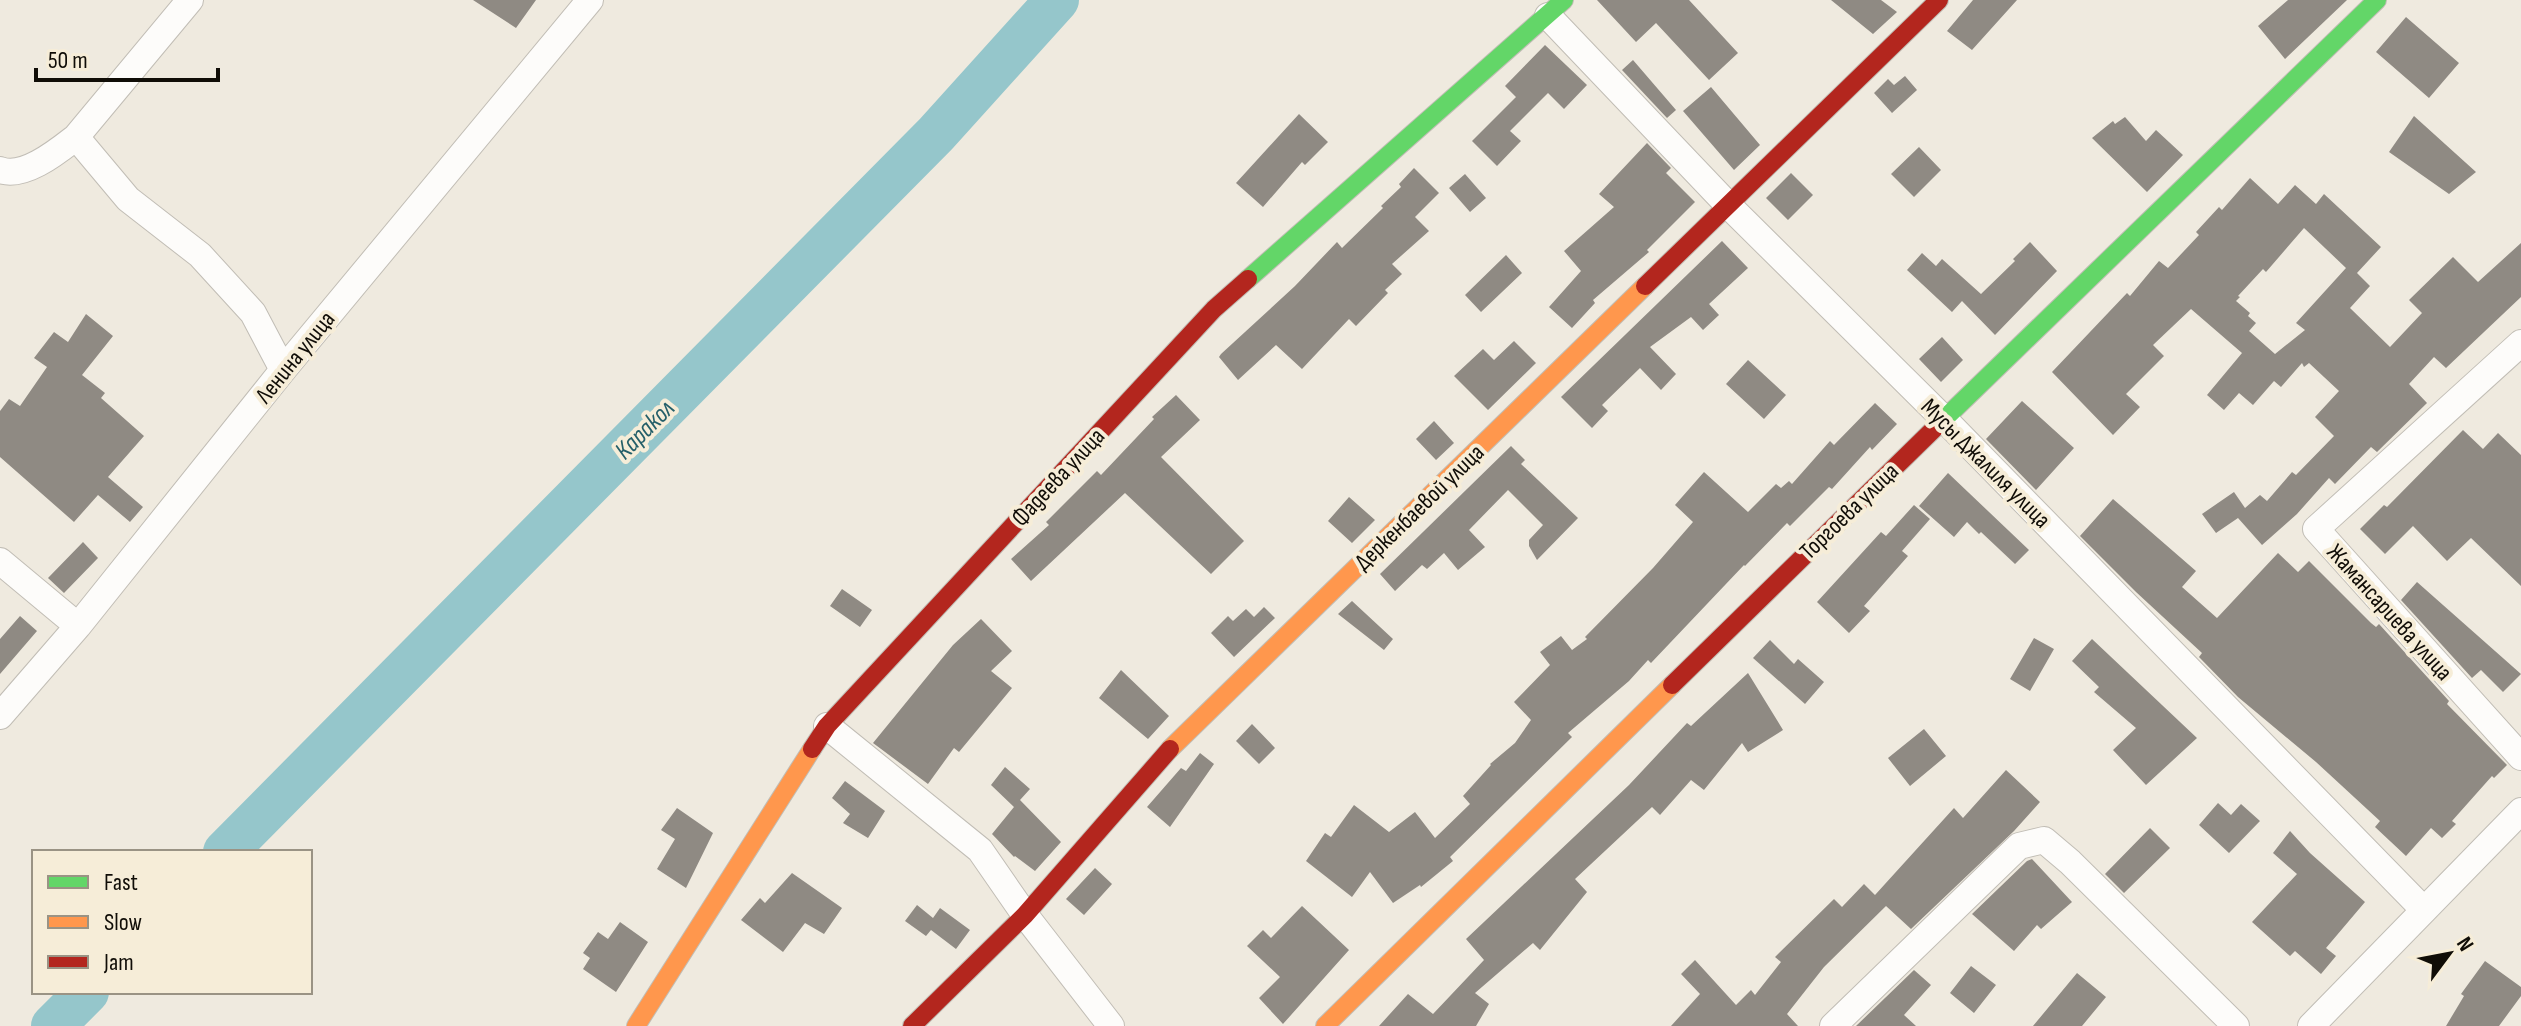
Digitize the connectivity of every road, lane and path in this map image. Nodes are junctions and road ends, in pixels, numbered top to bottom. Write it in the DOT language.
graph roads {
  1 [pos="190,0"];
  2 [pos="590,0"];
  3 [pos="1939,0"];
  4 [pos="2377,0"];
  5 [pos="1556,8"];
  6 [pos="76,137"];
  7 [pos="0,170"];
  8 [pos="1729,206"];
  9 [pos="2521,343"];
  10 [pos="283,370"];
  11 [pos="1944,419"];
  12 [pos="0,561"];
  13 [pos="78,626"];
  14 [pos="0,716"];
  15 [pos="827,726"];
  16 [pos="2521,757"];
  17 [pos="2521,811"];
  18 [pos="2424,910"];
  19 [pos="1025,915"];
  20 [pos="636,1026"];
  21 [pos="912,1026"];
  22 [pos="1111,1026"];
  23 [pos="1325,1026"];
  24 [pos="1833,1026"];
  25 [pos="2236,1026"];
  26 [pos="2311,1026"];
  1 -- 6 [label="street"];
  2 -- 10 [label="street, Ленина улица"];
  3 -- 8 [label="street, Деркенбаевой улица"];
  4 -- 11 [label="street, Торгоева улица"];
  5 -- 8 [label="street, Мусы Джалиля улица"];
  5 -- 15 [label="street, Фадеева улица"];
  6 -- 7 [label="street"];
  6 -- 10 [label="street"];
  8 -- 11 [label="street, Мусы Джалиля улица"];
  8 -- 19 [label="street, Деркенбаевой улица"];
  9 -- 16 [label="street, Жамансариева улица"];
  10 -- 13 [label="street, Ленина улица"];
  11 -- 18 [label="street, Мусы Джалиля улица"];
  11 -- 23 [label="street, Торгоева улица"];
  12 -- 13 [label="street"];
  13 -- 14 [label="street, Ленина улица"];
  15 -- 19 [label="street"];
  15 -- 20 [label="street, Фадеева улица"];
  17 -- 18 [label="street"];
  18 -- 26 [label="street"];
  19 -- 21 [label="street, Деркенбаевой улица"];
  19 -- 22 [label="street"];
  24 -- 25 [label="street"];
}
